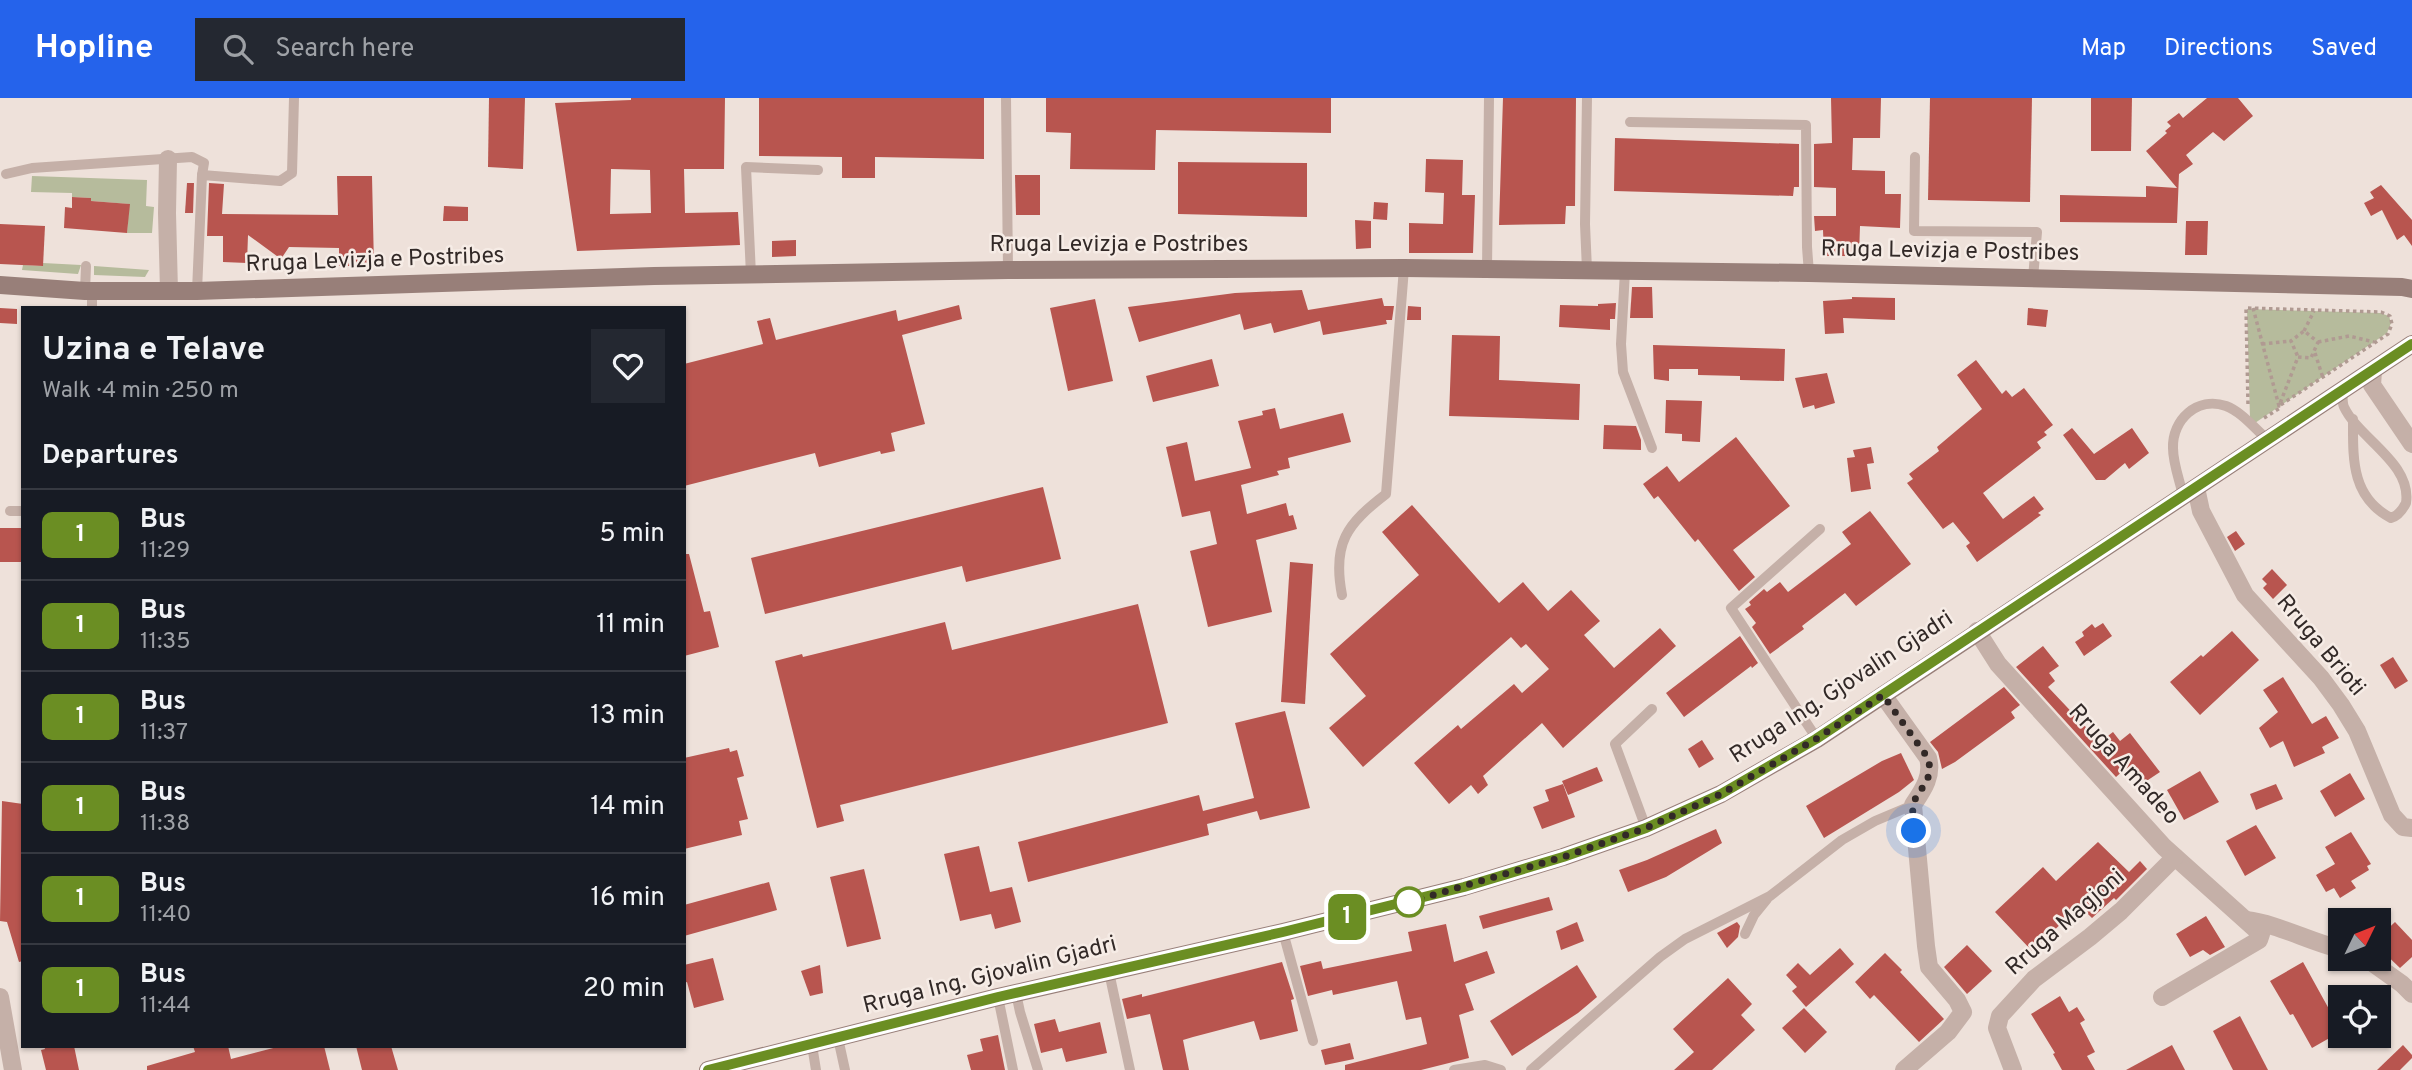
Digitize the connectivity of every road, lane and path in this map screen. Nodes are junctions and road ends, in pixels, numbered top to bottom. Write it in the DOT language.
graph roads {
  1 [pos="294,98"];
  2 [pos="1006,98"];
  3 [pos="1489,98"];
  4 [pos="1587,98"];
  5 [pos="1630,122"];
  6 [pos="1914,157"];
  7 [pos="168,159"];
  8 [pos="818,170"];
  9 [pos="6,174"];
  10 [pos="202,175"];
  11 [pos="86,266"];
  12 [pos="1404,268"];
  13 [pos="1487,269"];
  14 [pos="1008,270"];
  15 [pos="1587,270"];
  16 [pos="1625,271"];
  17 [pos="1809,273"];
  18 [pos="751,275"];
  19 [pos="2033,278"];
  20 [pos="0,285"];
  21 [pos="2412,289"];
  22 [pos="169,291"];
  23 [pos="197,291"];
  24 [pos="90,297"];
  25 [pos="2253,308"];
  26 [pos="2314,310"];
  27 [pos="2304,331"];
  28 [pos="2291,341"];
  29 [pos="2318,342"];
  30 [pos="2375,343"];
  31 [pos="2262,344"];
  32 [pos="2412,344"];
  33 [pos="2315,351"];
  34 [pos="2298,357"];
  35 [pos="2373,371"];
  36 [pos="2323,378"];
  37 [pos="2342,391"];
  38 [pos="2248,404"];
  39 [pos="2279,407"];
  40 [pos="2353,419"];
  41 [pos="2255,424"];
  42 [pos="2268,440"];
  43 [pos="2412,444"];
  44 [pos="1652,448"];
  45 [pos="2190,492"];
  46 [pos="10,511"];
  47 [pos="21,511"];
  48 [pos="1820,530"];
  49 [pos="1342,595"];
  50 [pos="1977,631"];
  51 [pos="1883,695"];
  52 [pos="1652,709"];
  53 [pos="1816,739"];
  54 [pos="1913,805"];
  55 [pos="1646,828"];
  56 [pos="2412,828"];
  57 [pos="2175,857"];
  58 [pos="1770,896"];
  59 [pos="2246,919"];
  60 [pos="1283,932"];
  61 [pos="1745,934"];
  62 [pos="2328,946"];
  63 [pos="2384,971"];
  64 [pos="1109,972"];
  65 [pos="1016,993"];
  66 [pos="2412,994"];
  67 [pos="998,997"];
  68 [pos="2162,997"];
  69 [pos="0,998"];
  70 [pos="2,1027"];
  71 [pos="838,1038"];
  72 [pos="1312,1041"];
  73 [pos="812,1045"];
  74 [pos="13,1070"];
  75 [pos="708,1070"];
  76 [pos="816,1070"];
  77 [pos="845,1070"];
  78 [pos="1013,1070"];
  79 [pos="1038,1070"];
  80 [pos="1130,1070"];
  81 [pos="1454,1070"];
  82 [pos="1501,1070"];
  83 [pos="1531,1070"];
  84 [pos="1904,1070"];
  85 [pos="2013,1070"];
  1 -- 10 [label="lane"];
  2 -- 14 [label="lane"];
  3 -- 13 [label="lane"];
  4 -- 15 [label="lane"];
  5 -- 17 [label="lane"];
  6 -- 19 [label="lane"];
  7 -- 9 [label="lane"];
  7 -- 10 [label="lane"];
  7 -- 22 [label="street"];
  8 -- 18 [label="lane"];
  10 -- 23 [label="lane"];
  11 -- 24 [label="lane"];
  12 -- 13 [label="street, Rruga Levizja e Postribes"];
  12 -- 14 [label="street, Rruga Levizja e Postribes"];
  12 -- 49 [label="lane"];
  13 -- 15 [label="street, Rruga Levizja e Postribes"];
  14 -- 18 [label="street, Rruga Levizja e Postribes"];
  15 -- 16 [label="street, Rruga Levizja e Postribes"];
  16 -- 17 [label="street, Rruga Levizja e Postribes"];
  16 -- 44 [label="lane"];
  17 -- 19 [label="street, Rruga Levizja e Postribes"];
  18 -- 23 [label="street, Rruga Levizja e Postribes"];
  19 -- 21 [label="street, Rruga Levizja e Postribes"];
  20 -- 24 [label="street, Rruga Levizja e Postribes"];
  22 -- 23 [label="street, Rruga Levizja e Postribes"];
  22 -- 24 [label="street, Rruga Levizja e Postribes"];
  25 -- 26 [label="path"];
  25 -- 31 [label="path"];
  25 -- 38 [label="path"];
  26 -- 27 [label="path"];
  26 -- 30 [label="path"];
  27 -- 28 [label="path"];
  27 -- 29 [label="path"];
  28 -- 31 [label="path"];
  28 -- 34 [label="path"];
  29 -- 30 [label="path"];
  29 -- 33 [label="path"];
  30 -- 36 [label="path"];
  31 -- 39 [label="path"];
  32 -- 35 [label="street, Rruga Ing. Gjovalin Gjadri"];
  33 -- 34 [label="path"];
  33 -- 36 [label="path"];
  34 -- 39 [label="path"];
  35 -- 37 [label="street, Rruga Ing. Gjovalin Gjadri"];
  35 -- 43 [label="street"];
  36 -- 39 [label="path"];
  37 -- 40 [label="lane"];
  37 -- 42 [label="street, Rruga Ing. Gjovalin Gjadri"];
  39 -- 41 [label="path"];
  40 -- 40 [label="lane"];
  42 -- 45 [label="street, Rruga Ing. Gjovalin Gjadri"];
  42 -- 45 [label="lane"];
  45 -- 50 [label="street, Rruga Ing. Gjovalin Gjadri"];
  45 -- 56 [label="street, Rruga Brioti"];
  46 -- 47 [label="lane"];
  48 -- 53 [label="lane"];
  50 -- 51 [label="street, Rruga Ing. Gjovalin Gjadri"];
  50 -- 57 [label="street, Rruga Amadeo"];
  51 -- 53 [label="street, Rruga Ing. Gjovalin Gjadri"];
  51 -- 54 [label="street"];
  52 -- 55 [label="lane"];
  53 -- 55 [label="street, Rruga Ing. Gjovalin Gjadri"];
  54 -- 58 [label="lane"];
  54 -- 84 [label="street"];
  55 -- 60 [label="street, Rruga Ing. Gjovalin Gjadri"];
  57 -- 59 [label="street, Rruga Amadeo"];
  57 -- 85 [label="street, Rruga Magjoni"];
  58 -- 61 [label="lane"];
  58 -- 83 [label="lane"];
  59 -- 62 [label="street, Rruga Amadeo"];
  59 -- 68 [label="street"];
  60 -- 64 [label="street, Rruga Ing. Gjovalin Gjadri"];
  60 -- 72 [label="lane"];
  63 -- 66 [label="street"];
  64 -- 65 [label="street, Rruga Ing. Gjovalin Gjadri"];
  64 -- 80 [label="lane"];
  65 -- 67 [label="street, Rruga Ing. Gjovalin Gjadri"];
  65 -- 79 [label="lane"];
  67 -- 71 [label="street, Rruga Ing. Gjovalin Gjadri"];
  67 -- 78 [label="lane"];
  69 -- 70 [label="street"];
  70 -- 74 [label="street"];
  71 -- 73 [label="street, Rruga Ing. Gjovalin Gjadri"];
  71 -- 77 [label="lane"];
  73 -- 75 [label="street, Rruga Ing. Gjovalin Gjadri"];
  73 -- 76 [label="lane"];
  81 -- 82 [label="lane"];
}
